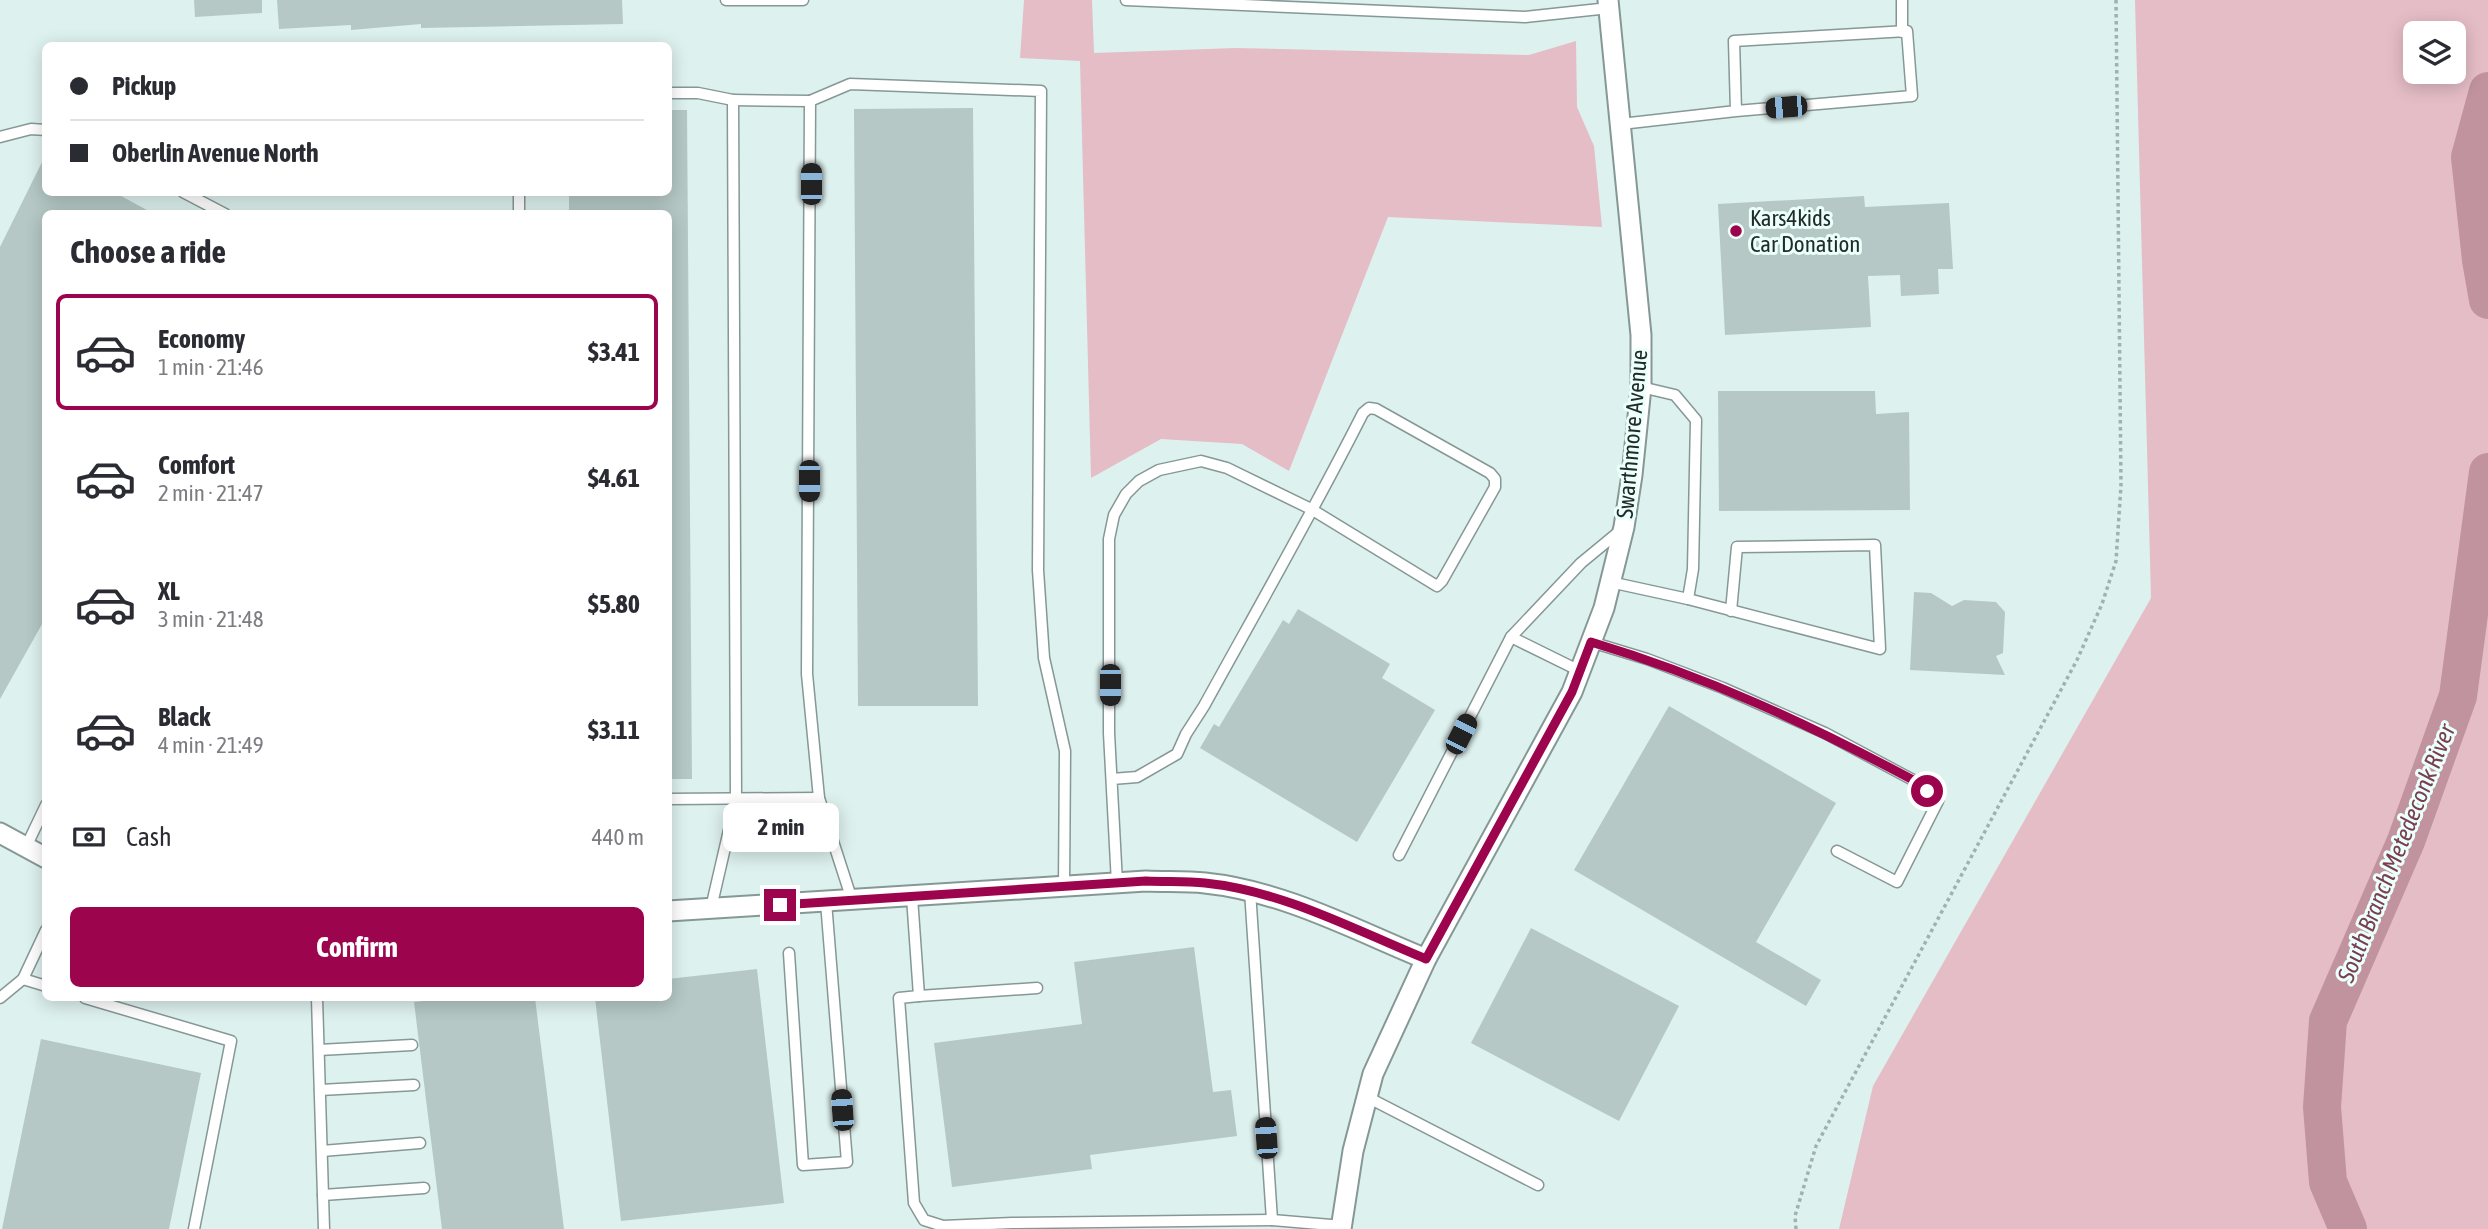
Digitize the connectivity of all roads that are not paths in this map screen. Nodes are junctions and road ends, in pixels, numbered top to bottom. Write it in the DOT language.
graph roads {
  1 [pos="726,0"];
  2 [pos="803,0"];
  3 [pos="1126,0"];
  4 [pos="1902,0"];
  5 [pos="1609,4"];
  6 [pos="1902,32"];
  7 [pos="672,93"];
  8 [pos="733,100"];
  9 [pos="810,102"];
  10 [pos="1736,111"];
  11 [pos="1621,124"];
  12 [pos="42,130"];
  13 [pos="0,137"];
  14 [pos="191,196"];
  15 [pos="217,210"];
  16 [pos="1641,387"];
  17 [pos="1311,509"];
  18 [pos="1624,527"];
  19 [pos="1610,582"];
  20 [pos="1688,599"];
  21 [pos="1731,611"];
  22 [pos="1511,636"];
  23 [pos="1591,642"];
  24 [pos="1580,671"];
  25 [pos="1112,779"];
  26 [pos="819,798"];
  27 [pos="672,799"];
  28 [pos="736,800"];
  29 [pos="42,813"];
  30 [pos="0,833"];
  31 [pos="26,847"];
  32 [pos="1837,851"];
  33 [pos="1399,855"];
  34 [pos="42,856"];
  35 [pos="1117,883"];
  36 [pos="1064,887"];
  37 [pos="1250,891"];
  38 [pos="912,897"];
  39 [pos="852,901"];
  40 [pos="826,902"];
  41 [pos="711,908"];
  42 [pos="672,911"];
  43 [pos="42,939"];
  44 [pos="789,953"];
  45 [pos="1426,959"];
  46 [pos="23,979"];
  47 [pos="42,985"];
  48 [pos="1037,988"];
  49 [pos="919,996"];
  50 [pos="0,998"];
  51 [pos="95,1001"];
  52 [pos="317,1001"];
  53 [pos="412,1045"];
  54 [pos="319,1049"];
  55 [pos="414,1085"];
  56 [pos="320,1090"];
  57 [pos="1367,1097"];
  58 [pos="420,1143"];
  59 [pos="322,1151"];
  60 [pos="1538,1185"];
  61 [pos="424,1188"];
  62 [pos="323,1195"];
  63 [pos="1272,1220"];
  64 [pos="1343,1228"];
  65 [pos="194,1229"];
  66 [pos="324,1229"];
  1 -- 2 [label="lane"];
  3 -- 5 [label="lane"];
  4 -- 6 [label="lane"];
  5 -- 11 [label="street, Swarthmore Avenue"];
  6 -- 10 [label="lane"];
  6 -- 10 [label="lane"];
  7 -- 8 [label="lane"];
  8 -- 9 [label="lane"];
  8 -- 28 [label="lane"];
  9 -- 26 [label="lane"];
  9 -- 36 [label="lane"];
  10 -- 11 [label="lane"];
  11 -- 16 [label="street, Swarthmore Avenue"];
  12 -- 13 [label="lane"];
  14 -- 15 [label="lane"];
  16 -- 18 [label="street, Swarthmore Avenue"];
  16 -- 20 [label="lane"];
  17 -- 17 [label="lane"];
  17 -- 25 [label="lane"];
  17 -- 25 [label="lane"];
  18 -- 19 [label="street, Swarthmore Avenue"];
  18 -- 22 [label="lane"];
  19 -- 20 [label="lane"];
  19 -- 23 [label="street, Swarthmore Avenue"];
  20 -- 21 [label="lane"];
  21 -- 21 [label="lane"];
  22 -- 24 [label="lane"];
  22 -- 33 [label="lane"];
  23 -- 24 [label="street, Swarthmore Avenue"];
  23 -- 32 [label="lane"];
  24 -- 45 [label="street, Swarthmore Avenue"];
  25 -- 35 [label="lane"];
  26 -- 28 [label="lane"];
  26 -- 39 [label="lane"];
  27 -- 28 [label="lane"];
  28 -- 41 [label="lane"];
  29 -- 31 [label="lane"];
  30 -- 31 [label="street"];
  31 -- 34 [label="street"];
  35 -- 36 [label="street"];
  35 -- 37 [label="street"];
  36 -- 38 [label="street"];
  37 -- 45 [label="street"];
  37 -- 63 [label="lane"];
  38 -- 39 [label="street"];
  38 -- 49 [label="lane"];
  39 -- 40 [label="street"];
  40 -- 41 [label="street"];
  40 -- 44 [label="lane"];
  41 -- 42 [label="street"];
  43 -- 46 [label="lane"];
  45 -- 57 [label="street, Swarthmore Avenue"];
  46 -- 47 [label="lane"];
  46 -- 50 [label="lane"];
  48 -- 49 [label="lane"];
  49 -- 63 [label="lane"];
  51 -- 65 [label="lane"];
  52 -- 54 [label="lane"];
  53 -- 54 [label="lane"];
  54 -- 56 [label="lane"];
  55 -- 56 [label="lane"];
  56 -- 59 [label="lane"];
  57 -- 60 [label="lane"];
  57 -- 64 [label="street, Swarthmore Avenue"];
  58 -- 59 [label="lane"];
  59 -- 62 [label="lane"];
  61 -- 62 [label="lane"];
  62 -- 66 [label="lane"];
  63 -- 64 [label="lane"];
}
